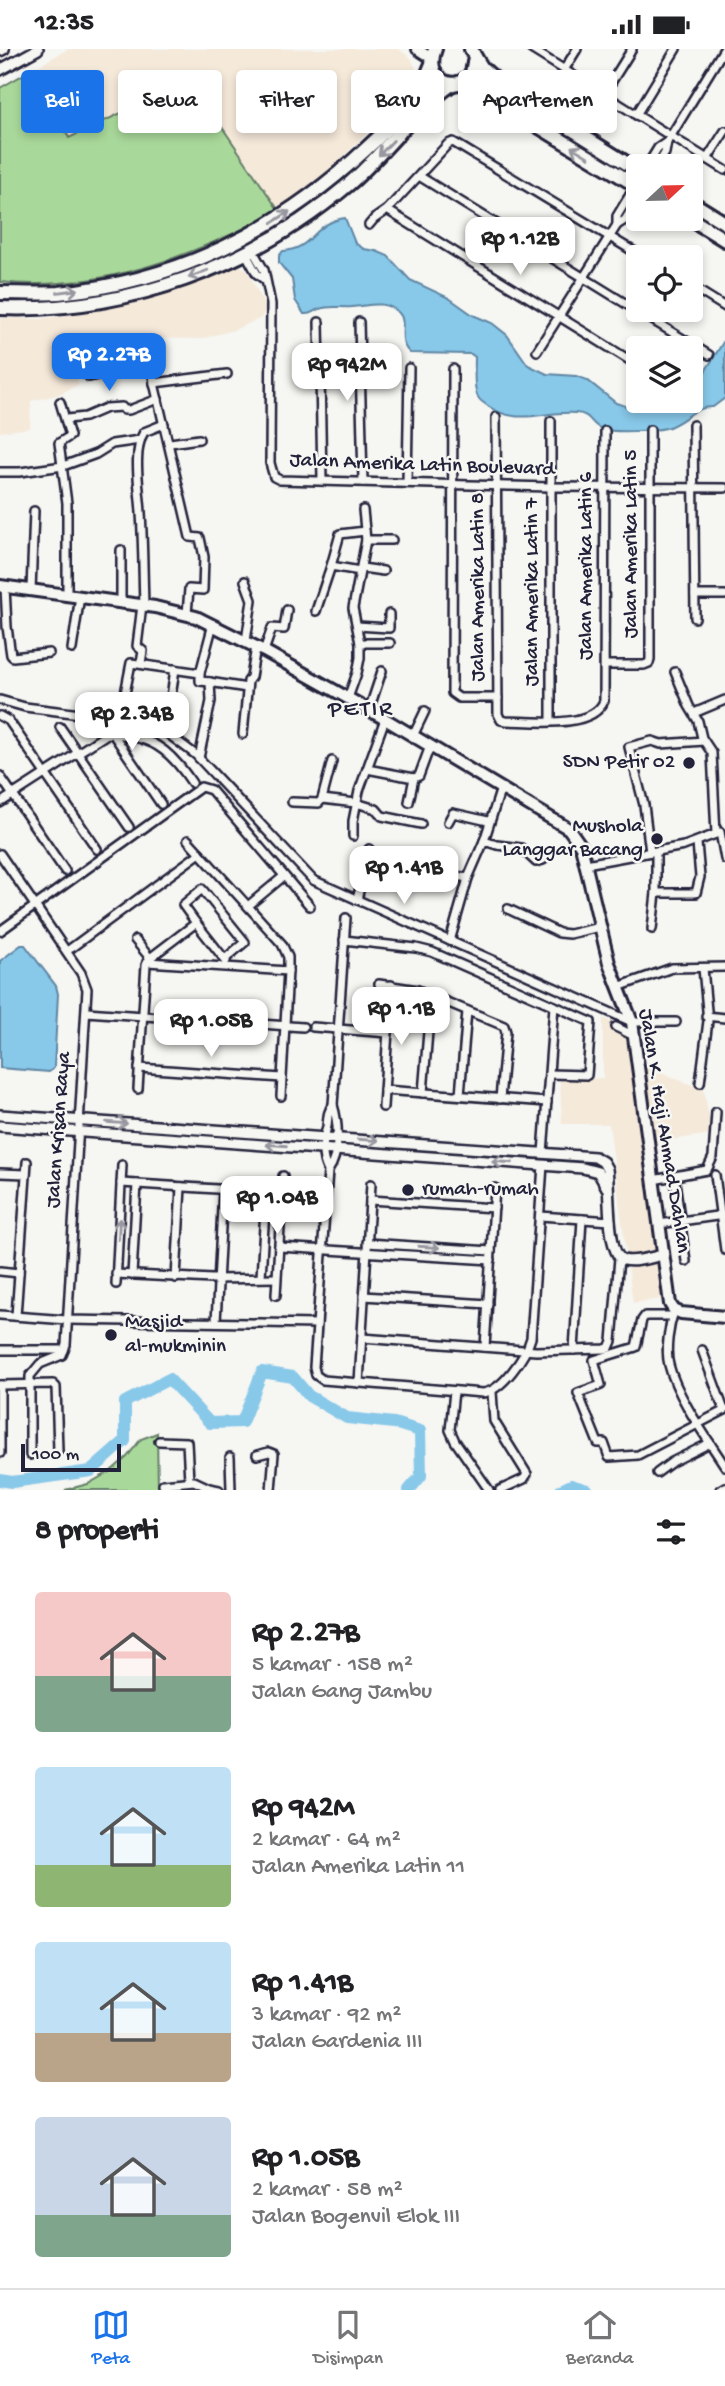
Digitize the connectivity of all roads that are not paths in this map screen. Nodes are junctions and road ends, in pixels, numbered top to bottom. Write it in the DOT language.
graph roads {
  1 [pos="38,49"];
  2 [pos="417,49"];
  3 [pos="531,49"];
  4 [pos="577,49"];
  5 [pos="632,49"];
  6 [pos="677,49"];
  7 [pos="724,49"];
  8 [pos="472,51"];
  9 [pos="432,57"];
  10 [pos="0,70"];
  11 [pos="564,70"];
  12 [pos="617,74"];
  13 [pos="456,83"];
  14 [pos="617,103"];
  15 [pos="636,115"];
  16 [pos="725,131"];
  17 [pos="669,139"];
  18 [pos="654,154"];
  19 [pos="664,154"];
  20 [pos="707,159"];
  21 [pos="626,163"];
  22 [pos="725,170"];
  23 [pos="419,176"];
  24 [pos="626,180"];
  25 [pos="626,204"];
  26 [pos="387,210"];
  27 [pos="704,210"];
  28 [pos="626,217"];
  29 [pos="725,223"];
  30 [pos="369,225"];
  31 [pos="617,225"];
  32 [pos="704,227"];
  33 [pos="610,237"];
  34 [pos="725,240"];
  35 [pos="626,247"];
  36 [pos="250,253"];
  37 [pos="584,276"];
  38 [pos="0,293"];
  39 [pos="703,293"];
  40 [pos="725,307"];
  41 [pos="0,308"];
  42 [pos="557,317"];
  43 [pos="319,322"];
  44 [pos="359,322"];
  45 [pos="149,344"];
  46 [pos="537,351"];
  47 [pos="709,355"];
  48 [pos="626,358"];
  49 [pos="151,363"];
  50 [pos="409,368"];
  51 [pos="453,369"];
  52 [pos="227,374"];
  53 [pos="89,377"];
  54 [pos="155,383"];
  55 [pos="158,399"];
  56 [pos="60,402"];
  57 [pos="496,417"];
  58 [pos="66,419"];
  59 [pos="551,421"];
  60 [pos="164,424"];
  61 [pos="693,425"];
  62 [pos="650,430"];
  63 [pos="605,431"];
  64 [pos="200,439"];
  65 [pos="140,440"];
  66 [pos="170,443"];
  67 [pos="63,466"];
  68 [pos="0,472"];
  69 [pos="322,481"];
  70 [pos="363,482"];
  71 [pos="407,483"];
  72 [pos="453,485"];
  73 [pos="496,486"];
  74 [pos="551,487"];
  75 [pos="650,487"];
  76 [pos="605,488"];
  77 [pos="694,488"];
  78 [pos="725,488"];
  79 [pos="363,510"];
  80 [pos="34,511"];
  81 [pos="365,531"];
  82 [pos="366,540"];
  83 [pos="392,540"];
  84 [pos="121,550"];
  85 [pos="331,566"];
  86 [pos="361,569"];
  87 [pos="383,571"];
  88 [pos="245,581"];
  89 [pos="3,587"];
  90 [pos="31,590"];
  91 [pos="67,594"];
  92 [pos="695,595"];
  93 [pos="725,595"];
  94 [pos="80,597"];
  95 [pos="121,602"];
  96 [pos="143,605"];
  97 [pos="287,610"];
  98 [pos="316,611"];
  99 [pos="187,614"];
  100 [pos="389,614"];
  101 [pos="695,618"];
  102 [pos="212,624"];
  103 [pos="357,626"];
  104 [pos="3,627"];
  105 [pos="359,643"];
  106 [pos="390,643"];
  107 [pos="256,646"];
  108 [pos="72,649"];
  109 [pos="49,653"];
  110 [pos="141,663"];
  111 [pos="605,664"];
  112 [pos="175,669"];
  113 [pos="382,671"];
  114 [pos="675,672"];
  115 [pos="200,673"];
  116 [pos="209,681"];
  117 [pos="247,688"];
  118 [pos="348,698"];
  119 [pos="498,698"];
  120 [pos="0,700"];
  121 [pos="725,700"];
  122 [pos="170,704"];
  123 [pos="369,710"];
  124 [pos="425,711"];
  125 [pos="694,713"];
  126 [pos="0,716"];
  127 [pos="120,719"];
  128 [pos="385,719"];
  129 [pos="551,721"];
  130 [pos="60,727"];
  131 [pos="113,734"];
  132 [pos="243,734"];
  133 [pos="413,736"];
  134 [pos="705,741"];
  135 [pos="430,746"];
  136 [pos="77,752"];
  137 [pos="200,758"];
  138 [pos="332,761"];
  139 [pos="368,769"];
  140 [pos="45,773"];
  141 [pos="0,776"];
  142 [pos="414,778"];
  143 [pos="192,783"];
  144 [pos="501,788"];
  145 [pos="13,795"];
  146 [pos="322,799"];
  147 [pos="409,801"];
  148 [pos="292,802"];
  149 [pos="0,803"];
  150 [pos="356,803"];
  151 [pos="161,804"];
  152 [pos="488,821"];
  153 [pos="448,822"];
  154 [pos="421,824"];
  155 [pos="129,827"];
  156 [pos="720,832"];
  157 [pos="353,836"];
  158 [pos="188,839"];
  159 [pos="484,841"];
  160 [pos="697,843"];
  161 [pos="97,849"];
  162 [pos="369,849"];
  163 [pos="653,851"];
  164 [pos="0,853"];
  165 [pos="200,853"];
  166 [pos="725,859"];
  167 [pos="368,860"];
  168 [pos="543,860"];
  169 [pos="586,864"];
  170 [pos="65,871"];
  171 [pos="284,876"];
  172 [pos="468,878"];
  173 [pos="656,893"];
  174 [pos="357,901"];
  175 [pos="36,905"];
  176 [pos="310,906"];
  177 [pos="248,907"];
  178 [pos="508,909"];
  179 [pos="346,918"];
  180 [pos="196,923"];
  181 [pos="600,927"];
  182 [pos="652,929"];
  183 [pos="0,931"];
  184 [pos="135,940"];
  185 [pos="344,940"];
  186 [pos="450,941"];
  187 [pos="67,951"];
  188 [pos="225,959"];
  189 [pos="149,960"];
  190 [pos="725,967"];
  191 [pos="232,968"];
  192 [pos="703,968"];
  193 [pos="288,971"];
  194 [pos="379,984"];
  195 [pos="391,985"];
  196 [pos="618,987"];
  197 [pos="431,995"];
  198 [pos="554,1006"];
  199 [pos="86,1011"];
  200 [pos="467,1011"];
  201 [pos="143,1016"];
  202 [pos="706,1016"];
  203 [pos="725,1018"];
  204 [pos="676,1022"];
  205 [pos="285,1025"];
  206 [pos="303,1027"];
  207 [pos="313,1027"];
  208 [pos="616,1027"];
  209 [pos="633,1028"];
  210 [pos="338,1029"];
  211 [pos="388,1033"];
  212 [pos="139,1068"];
  213 [pos="549,1074"];
  214 [pos="282,1078"];
  215 [pos="700,1083"];
  216 [pos="138,1089"];
  217 [pos="384,1090"];
  218 [pos="423,1093"];
  219 [pos="460,1095"];
  220 [pos="281,1096"];
  221 [pos="500,1098"];
  222 [pos="547,1102"];
  223 [pos="383,1107"];
  224 [pos="716,1112"];
  225 [pos="0,1115"];
  226 [pos="78,1120"];
  227 [pos="0,1126"];
  228 [pos="331,1126"];
  229 [pos="77,1131"];
  230 [pos="323,1137"];
  231 [pos="337,1138"];
  232 [pos="323,1148"];
  233 [pos="336,1149"];
  234 [pos="543,1153"];
  235 [pos="27,1162"];
  236 [pos="122,1165"];
  237 [pos="543,1165"];
  238 [pos="328,1171"];
  239 [pos="0,1173"];
  240 [pos="26,1174"];
  241 [pos="715,1174"];
  242 [pos="283,1175"];
  243 [pos="657,1180"];
  244 [pos="675,1181"];
  245 [pos="121,1183"];
  246 [pos="137,1184"];
  247 [pos="371,1184"];
  248 [pos="181,1187"];
  249 [pos="495,1188"];
  250 [pos="223,1189"];
  251 [pos="608,1190"];
  252 [pos="266,1192"];
  253 [pos="282,1193"];
  254 [pos="370,1200"];
  255 [pos="494,1207"];
  256 [pos="723,1215"];
  257 [pos="540,1216"];
  258 [pos="582,1219"];
  259 [pos="611,1221"];
  260 [pos="680,1221"];
  261 [pos="663,1224"];
  262 [pos="367,1243"];
  263 [pos="279,1247"];
  264 [pos="322,1249"];
  265 [pos="725,1250"];
  266 [pos="491,1251"];
  267 [pos="367,1252"];
  268 [pos="663,1255"];
  269 [pos="619,1258"];
  270 [pos="491,1260"];
  271 [pos="686,1261"];
  272 [pos="0,1272"];
  273 [pos="19,1273"];
  274 [pos="116,1274"];
  275 [pos="132,1275"];
  276 [pos="176,1277"];
  277 [pos="261,1277"];
  278 [pos="276,1278"];
  279 [pos="218,1279"];
  280 [pos="116,1284"];
  281 [pos="276,1295"];
  282 [pos="364,1296"];
  283 [pos="488,1304"];
  284 [pos="673,1313"];
  285 [pos="0,1315"];
  286 [pos="16,1316"];
  287 [pos="725,1317"];
  288 [pos="67,1320"];
  289 [pos="216,1322"];
  290 [pos="317,1324"];
  291 [pos="362,1338"];
  292 [pos="485,1347"];
  293 [pos="0,1350"];
  294 [pos="64,1350"];
  295 [pos="526,1350"];
  296 [pos="574,1350"];
  297 [pos="702,1350"];
  298 [pos="359,1383"];
  299 [pos="0,1385"];
  300 [pos="30,1385"];
  301 [pos="454,1391"];
  302 [pos="492,1391"];
  303 [pos="725,1410"];
  304 [pos="698,1424"];
  305 [pos="159,1441"];
  306 [pos="710,1443"];
  307 [pos="58,1451"];
  308 [pos="1,1453"];
  309 [pos="30,1455"];
  310 [pos="257,1455"];
  311 [pos="230,1457"];
  312 [pos="725,1465"];
  313 [pos="657,1473"];
  314 [pos="189,1481"];
  315 [pos="163,1484"];
  316 [pos="202,1487"];
  317 [pos="725,1487"];
  318 [pos="219,1490"];
  319 [pos="231,1490"];
  320 [pos="271,1490"];
  321 [pos="489,1490"];
  322 [pos="500,1490"];
  323 [pos="720,1490"];
  1 -- 10 [label="street"];
  2 -- 9 [label="street"];
  3 -- 11 [label="street"];
  4 -- 11 [label="street"];
  5 -- 12 [label="street"];
  6 -- 15 [label="street"];
  7 -- 17 [label="street"];
  8 -- 13 [label="main road"];
  8 -- 21 [label="main road"];
  9 -- 13 [label="main road"];
  38 -- 9 [label="main road, one-way"];
  24 -- 13 [label="main road, one-way"];
  13 -- 36 [label="main road, one-way"];
  14 -- 15 [label="street"];
  15 -- 17 [label="street"];
  16 -- 20 [label="street"];
  17 -- 18 [label="street"];
  17 -- 19 [label="street"];
  17 -- 20 [label="street"];
  20 -- 22 [label="street"];
  23 -- 26 [label="street"];
  23 -- 33 [label="street"];
  23 -- 37 [label="street"];
  25 -- 31 [label="street"];
  26 -- 30 [label="street"];
  26 -- 42 [label="street"];
  27 -- 29 [label="main road"];
  28 -- 31 [label="street"];
  31 -- 33 [label="street"];
  32 -- 34 [label="main road"];
  33 -- 35 [label="street"];
  33 -- 37 [label="street"];
  36 -- 41 [label="main road, one-way"];
  36 -- 69 [label="street, Jalan Amerika Latin Boulevard"];
  37 -- 42 [label="street"];
  37 -- 47 [label="street"];
  39 -- 40 [label="street"];
  42 -- 46 [label="street"];
  42 -- 48 [label="street"];
  43 -- 69 [label="street"];
  44 -- 70 [label="street"];
  45 -- 49 [label="street"];
  49 -- 53 [label="street"];
  49 -- 54 [label="street"];
  50 -- 71 [label="street"];
  51 -- 72 [label="street"];
  52 -- 54 [label="street"];
  54 -- 55 [label="street"];
  55 -- 58 [label="street"];
  55 -- 60 [label="street"];
  56 -- 58 [label="street"];
  57 -- 73 [label="street, Jalan Amerika Latin 8"];
  58 -- 67 [label="street"];
  59 -- 74 [label="street, Jalan Amerika Latin 7"];
  60 -- 65 [label="street"];
  60 -- 66 [label="street"];
  61 -- 77 [label="street"];
  62 -- 75 [label="street, Jalan Amerika Latin 5"];
  63 -- 76 [label="street, Jalan Amerika Latin 6"];
  64 -- 66 [label="street"];
  65 -- 67 [label="street"];
  65 -- 96 [label="street"];
  66 -- 99 [label="street"];
  67 -- 68 [label="street"];
  67 -- 91 [label="street"];
  69 -- 70 [label="street, Jalan Amerika Latin Boulevard"];
  70 -- 71 [label="street, Jalan Amerika Latin Boulevard"];
  71 -- 72 [label="street, Jalan Amerika Latin Boulevard"];
  72 -- 73 [label="street, Jalan Amerika Latin Boulevard"];
  72 -- 119 [label="street"];
  73 -- 74 [label="street, Jalan Amerika Latin Boulevard"];
  73 -- 119 [label="street, Jalan Amerika Latin 8"];
  74 -- 76 [label="street, Jalan Amerika Latin Boulevard"];
  74 -- 129 [label="street, Jalan Amerika Latin 7"];
  75 -- 76 [label="street, Jalan Amerika Latin Boulevard"];
  75 -- 77 [label="street, Jalan Amerika Latin Boulevard"];
  75 -- 111 [label="street, Jalan Amerika Latin 5"];
  76 -- 111 [label="street, Jalan Amerika Latin 6"];
  77 -- 78 [label="street, Jalan Amerika Latin Boulevard"];
  77 -- 92 [label="street"];
  79 -- 81 [label="street"];
  80 -- 90 [label="street"];
  81 -- 82 [label="street"];
  81 -- 85 [label="street"];
  82 -- 83 [label="street"];
  82 -- 86 [label="street"];
  84 -- 95 [label="street"];
  85 -- 86 [label="street"];
  85 -- 98 [label="street"];
  86 -- 87 [label="street"];
  86 -- 103 [label="street"];
  88 -- 107 [label="street"];
  89 -- 90 [label="main road, Jalan K. Haji Ahmad Dahlan"];
  89 -- 104 [label="street"];
  90 -- 91 [label="main road, Jalan K. Haji Ahmad Dahlan"];
  91 -- 94 [label="main road, Jalan K. Haji Ahmad Dahlan"];
  92 -- 93 [label="street"];
  92 -- 101 [label="street"];
  94 -- 95 [label="main road, Jalan K. Haji Ahmad Dahlan"];
  94 -- 108 [label="street"];
  95 -- 96 [label="main road, Jalan K. Haji Ahmad Dahlan"];
  96 -- 99 [label="main road, Jalan K. Haji Ahmad Dahlan"];
  96 -- 110 [label="street"];
  97 -- 107 [label="street"];
  99 -- 102 [label="main road, Jalan K. Haji Ahmad Dahlan"];
  100 -- 103 [label="street"];
  102 -- 107 [label="main road, Jalan K. Haji Ahmad Dahlan"];
  102 -- 115 [label="street"];
  103 -- 105 [label="street"];
  104 -- 109 [label="street"];
  105 -- 106 [label="street"];
  105 -- 118 [label="street"];
  107 -- 117 [label="street"];
  107 -- 118 [label="main road, Jalan K. Haji Ahmad Dahlan"];
  110 -- 112 [label="street"];
  110 -- 127 [label="street"];
  111 -- 129 [label="street, Jalan Amerika Latin 6"];
  112 -- 115 [label="street"];
  112 -- 122 [label="street"];
  113 -- 123 [label="street"];
  114 -- 125 [label="street"];
  115 -- 116 [label="street"];
  116 -- 117 [label="street"];
  116 -- 137 [label="street"];
  117 -- 132 [label="street"];
  118 -- 123 [label="main road, Jalan K. Haji Ahmad Dahlan"];
  119 -- 129 [label="street, Jalan Amerika Latin 8"];
  120 -- 127 [label="street"];
  121 -- 125 [label="street"];
  123 -- 128 [label="main road, Jalan K. Haji Ahmad Dahlan"];
  124 -- 133 [label="street"];
  125 -- 134 [label="street"];
  126 -- 140 [label="street"];
  127 -- 137 [label="street"];
  128 -- 133 [label="main road, Jalan K. Haji Ahmad Dahlan"];
  128 -- 139 [label="street"];
  130 -- 136 [label="street"];
  131 -- 136 [label="street"];
  131 -- 143 [label="street"];
  131 -- 151 [label="street"];
  133 -- 135 [label="main road, Jalan K. Haji Ahmad Dahlan"];
  134 -- 156 [label="street"];
  134 -- 163 [label="street"];
  135 -- 142 [label="street"];
  135 -- 144 [label="main road, Jalan K. Haji Ahmad Dahlan"];
  136 -- 140 [label="street"];
  136 -- 155 [label="street"];
  137 -- 174 [label="street"];
  138 -- 146 [label="street"];
  139 -- 142 [label="street"];
  139 -- 150 [label="street"];
  140 -- 145 [label="street"];
  140 -- 161 [label="street"];
  141 -- 145 [label="street"];
  142 -- 147 [label="street"];
  144 -- 152 [label="street"];
  144 -- 169 [label="main road, Jalan K. Haji Ahmad Dahlan"];
  145 -- 149 [label="street"];
  145 -- 170 [label="street"];
  146 -- 148 [label="street"];
  146 -- 150 [label="street"];
  150 -- 154 [label="street"];
  150 -- 157 [label="street"];
  152 -- 153 [label="street"];
  152 -- 159 [label="street"];
  156 -- 160 [label="street"];
  156 -- 166 [label="street"];
  158 -- 165 [label="street"];
  159 -- 168 [label="street"];
  159 -- 172 [label="street"];
  160 -- 163 [label="street"];
  160 -- 173 [label="street"];
  162 -- 167 [label="street"];
  163 -- 169 [label="street"];
  163 -- 173 [label="street"];
  164 -- 175 [label="street, Jalan Krisan Raya"];
  165 -- 177 [label="street"];
  165 -- 187 [label="street"];
  167 -- 172 [label="street"];
  167 -- 174 [label="street"];
  169 -- 181 [label="main road, Jalan K. Haji Ahmad Dahlan"];
  171 -- 175 [label="street"];
  171 -- 176 [label="street"];
  171 -- 177 [label="street"];
  172 -- 186 [label="street"];
  173 -- 182 [label="street"];
  174 -- 186 [label="street"];
  175 -- 183 [label="street"];
  175 -- 187 [label="street, Jalan Krisan Raya"];
  177 -- 193 [label="street"];
  178 -- 181 [label="street"];
  179 -- 185 [label="street"];
  180 -- 188 [label="street"];
  180 -- 188 [label="street"];
  180 -- 189 [label="street"];
  181 -- 196 [label="main road, Jalan K. Haji Ahmad Dahlan"];
  184 -- 189 [label="street"];
  185 -- 198 [label="street"];
  185 -- 210 [label="street"];
  186 -- 209 [label="street"];
  187 -- 199 [label="street, Jalan Krisan Raya"];
  188 -- 191 [label="street"];
  189 -- 191 [label="street"];
  189 -- 201 [label="street"];
  190 -- 192 [label="street"];
  191 -- 193 [label="street"];
  192 -- 196 [label="street"];
  192 -- 202 [label="street"];
  193 -- 205 [label="street"];
  194 -- 195 [label="street"];
  195 -- 197 [label="street"];
  195 -- 211 [label="street"];
  196 -- 209 [label="main road, Jalan K. Haji Ahmad Dahlan"];
  197 -- 200 [label="street"];
  197 -- 218 [label="street"];
  198 -- 213 [label="street"];
  198 -- 213 [label="street"];
  199 -- 201 [label="street"];
  199 -- 226 [label="street, Jalan Krisan Raya"];
  200 -- 219 [label="street"];
  200 -- 221 [label="street"];
  201 -- 205 [label="street"];
  201 -- 212 [label="street"];
  202 -- 203 [label="street"];
  202 -- 215 [label="street"];
  204 -- 209 [label="street"];
  205 -- 206 [label="street"];
  205 -- 214 [label="street"];
  207 -- 210 [label="street"];
  208 -- 209 [label="street"];
  209 -- 243 [label="main road, Jalan K. Haji Ahmad Dahlan"];
  210 -- 211 [label="street"];
  210 -- 228 [label="street"];
  211 -- 217 [label="street"];
  212 -- 214 [label="street"];
  212 -- 216 [label="street"];
  213 -- 222 [label="street"];
  214 -- 220 [label="street"];
  217 -- 218 [label="street"];
  217 -- 223 [label="street"];
  218 -- 219 [label="street"];
  219 -- 221 [label="street"];
  221 -- 222 [label="street"];
  222 -- 234 [label="street"];
  224 -- 243 [label="street"];
  225 -- 226 [label="street"];
  226 -- 229 [label="street, Jalan Krisan Raya"];
  226 -- 230 [label="street, one-way"];
  227 -- 229 [label="street"];
  228 -- 230 [label="street"];
  228 -- 231 [label="street"];
  232 -- 229 [label="street, one-way"];
  229 -- 288 [label="street, Jalan Krisan Raya"];
  230 -- 231 [label="street"];
  230 -- 232 [label="street"];
  231 -- 233 [label="street"];
  231 -- 234 [label="street, one-way"];
  232 -- 233 [label="street"];
  232 -- 238 [label="street"];
  237 -- 233 [label="street, one-way"];
  233 -- 238 [label="street"];
  234 -- 237 [label="street"];
  234 -- 237 [label="street"];
  234 -- 251 [label="street"];
  235 -- 240 [label="street"];
  236 -- 245 [label="street"];
  237 -- 251 [label="street"];
  237 -- 257 [label="street"];
  238 -- 264 [label="street"];
  239 -- 240 [label="street"];
  240 -- 273 [label="street"];
  241 -- 256 [label="street"];
  242 -- 253 [label="street"];
  243 -- 261 [label="main road, Jalan K. Haji Ahmad Dahlan"];
  244 -- 260 [label="street"];
  245 -- 246 [label="street"];
  274 -- 245 [label="street, one-way"];
  246 -- 248 [label="street"];
  246 -- 275 [label="street"];
  247 -- 254 [label="street"];
  248 -- 250 [label="street"];
  248 -- 276 [label="street"];
  249 -- 255 [label="street"];
  250 -- 252 [label="street"];
  250 -- 279 [label="street"];
  251 -- 259 [label="street"];
  252 -- 253 [label="street"];
  252 -- 277 [label="street"];
  253 -- 263 [label="street"];
  254 -- 255 [label="street"];
  254 -- 262 [label="street"];
  255 -- 266 [label="street"];
  256 -- 260 [label="street"];
  256 -- 265 [label="street"];
  257 -- 258 [label="street"];
  257 -- 295 [label="street"];
  258 -- 259 [label="street"];
  258 -- 296 [label="street"];
  259 -- 269 [label="street"];
  260 -- 261 [label="street"];
  260 -- 271 [label="street"];
  261 -- 268 [label="main road, Jalan K. Haji Ahmad Dahlan"];
  262 -- 266 [label="street, one-way"];
  262 -- 267 [label="street"];
  263 -- 264 [label="street"];
  263 -- 278 [label="street"];
  264 -- 267 [label="street"];
  264 -- 290 [label="street"];
  266 -- 270 [label="street"];
  267 -- 270 [label="street"];
  267 -- 282 [label="street"];
  268 -- 269 [label="street"];
  268 -- 284 [label="main road, Jalan K. Haji Ahmad Dahlan"];
  269 -- 296 [label="street"];
  270 -- 283 [label="street"];
  272 -- 273 [label="street"];
  273 -- 286 [label="street"];
  274 -- 275 [label="street"];
  274 -- 280 [label="street"];
  275 -- 276 [label="street"];
  276 -- 279 [label="street"];
  277 -- 278 [label="street"];
  277 -- 279 [label="street"];
  278 -- 281 [label="street"];
  279 -- 289 [label="street"];
  282 -- 283 [label="street"];
  282 -- 291 [label="street"];
  283 -- 292 [label="street"];
  284 -- 287 [label="main road"];
  284 -- 304 [label="street"];
  284 -- 304 [label="street"];
  285 -- 286 [label="street"];
  286 -- 288 [label="street"];
  288 -- 289 [label="street"];
  288 -- 294 [label="street, Jalan Krisan Raya"];
  289 -- 290 [label="street"];
  290 -- 298 [label="street"];
  291 -- 292 [label="street"];
  291 -- 298 [label="street"];
  292 -- 295 [label="street"];
  293 -- 294 [label="street"];
  294 -- 300 [label="street"];
  295 -- 296 [label="street"];
  295 -- 302 [label="street"];
  297 -- 303 [label="street"];
  298 -- 301 [label="street"];
  299 -- 300 [label="street"];
  299 -- 308 [label="street"];
  300 -- 307 [label="street"];
  300 -- 309 [label="street"];
  301 -- 302 [label="street"];
  301 -- 321 [label="street"];
  302 -- 322 [label="street"];
  303 -- 304 [label="street"];
  304 -- 306 [label="street"];
  305 -- 314 [label="street"];
  306 -- 312 [label="street"];
  306 -- 313 [label="street"];
  310 -- 320 [label="street"];
  311 -- 319 [label="street"];
  314 -- 315 [label="street"];
  314 -- 316 [label="street"];
  316 -- 318 [label="street"];
  317 -- 323 [label="street"];
}
